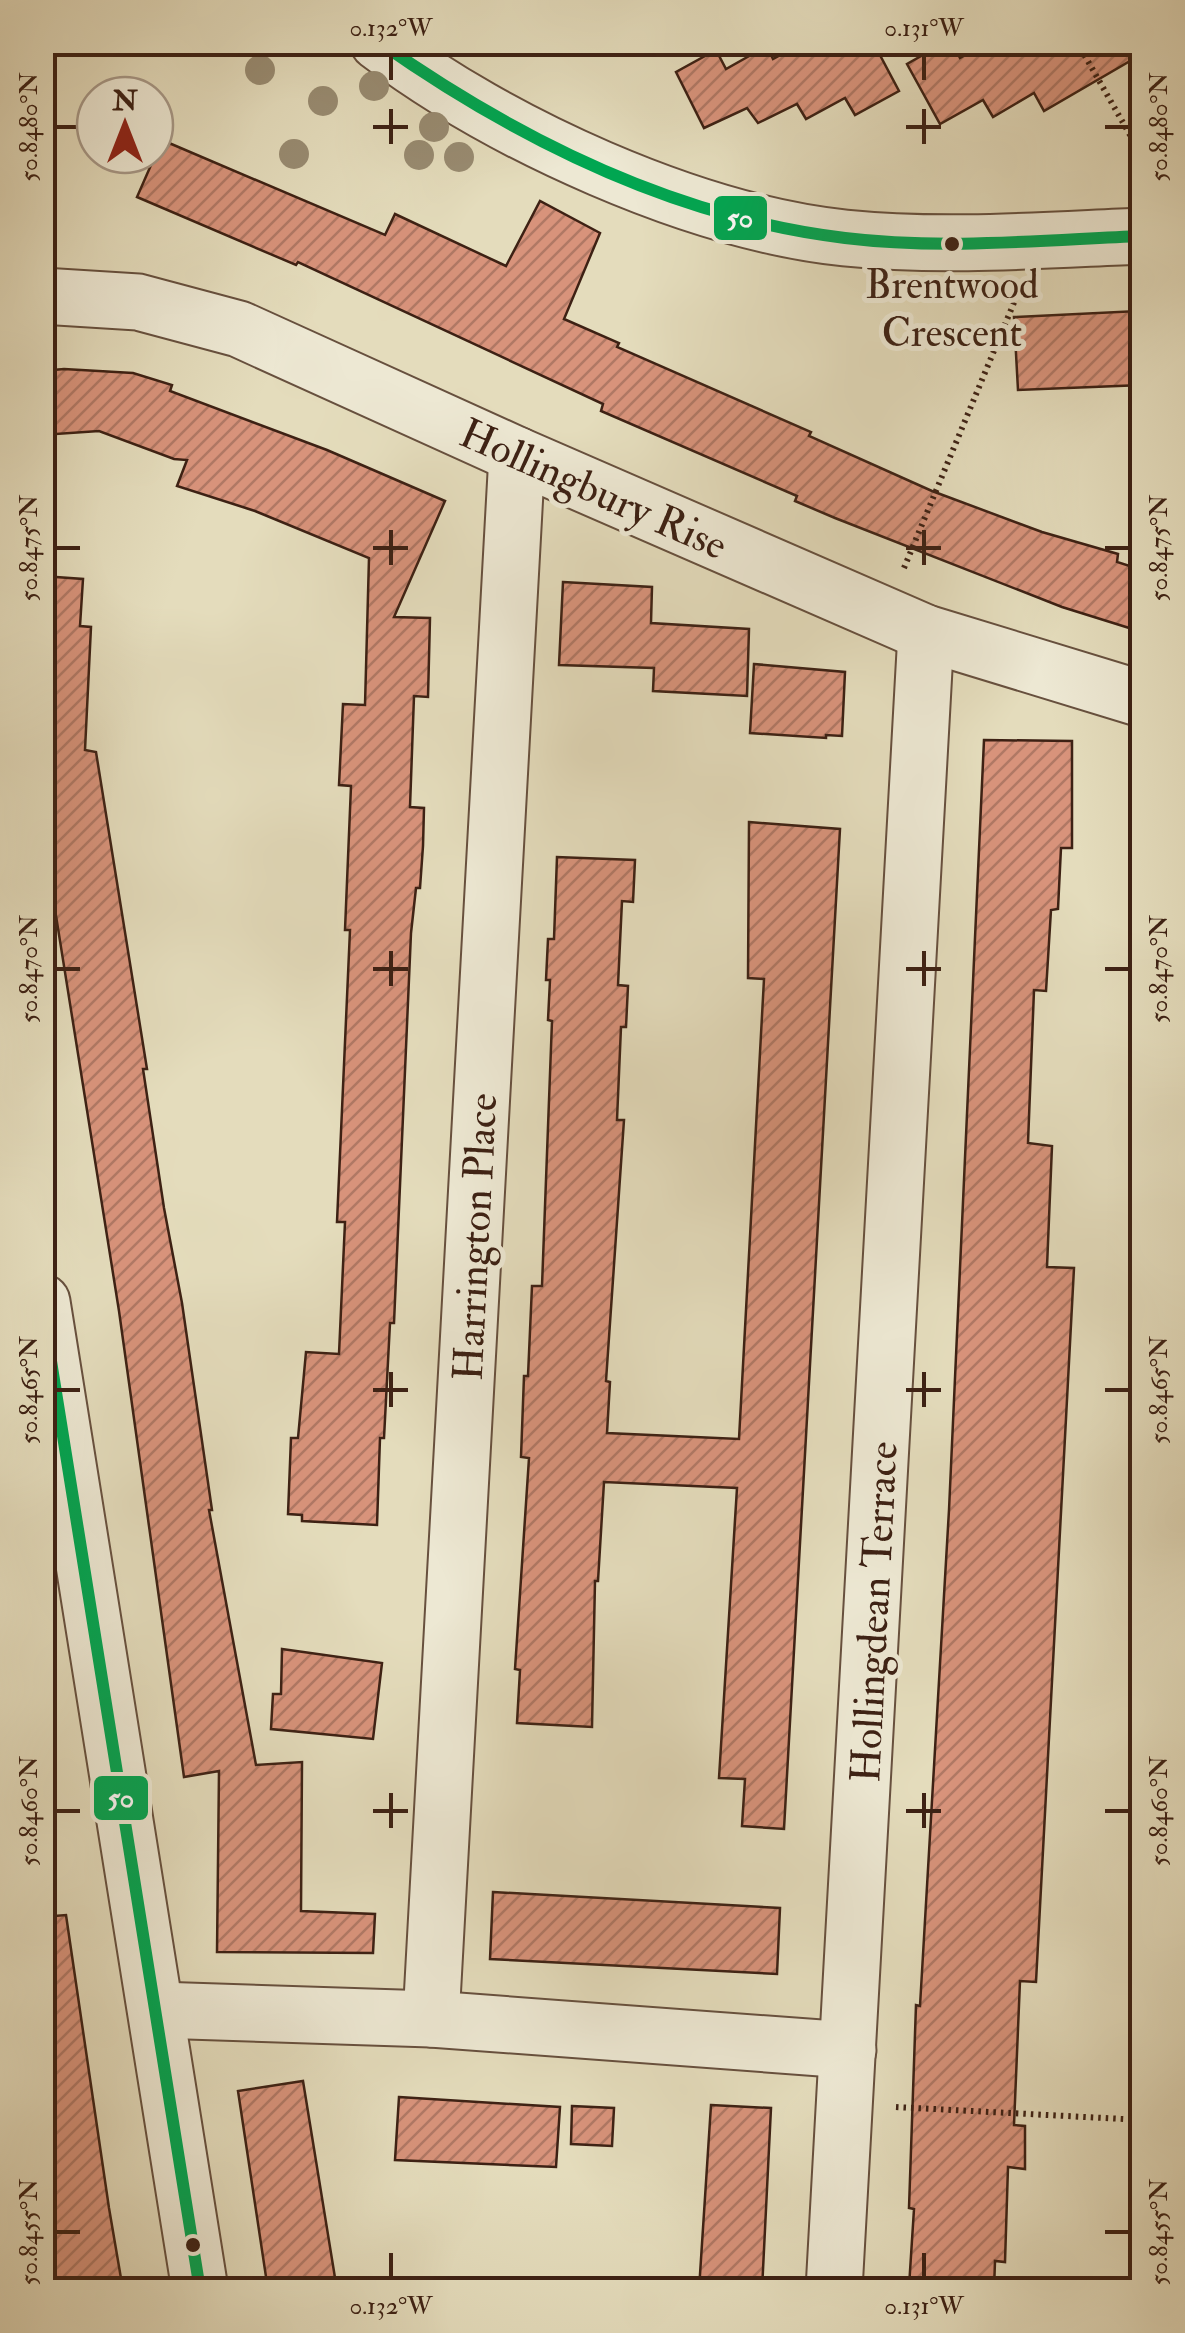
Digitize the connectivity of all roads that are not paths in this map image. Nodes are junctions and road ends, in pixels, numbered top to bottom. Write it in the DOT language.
graph roads {
  1 [pos="378,42"];
  2 [pos="1142,236"];
  3 [pos="42,296"];
  4 [pos="518,455"];
  5 [pos="905,624"];
  6 [pos="1142,700"];
  7 [pos="42,1302"];
  8 [pos="55,1471"];
  9 [pos="156,2010"];
  10 [pos="430,2019"];
  11 [pos="848,2050"];
  12 [pos="200,2290"];
  13 [pos="834,2290"];
  1 -- 2 [label="street"];
  3 -- 4 [label="street, Hollingbury Rise"];
  4 -- 5 [label="street, Hollingbury Rise"];
  4 -- 10 [label="street, Harrington Place"];
  5 -- 6 [label="street, Hollingbury Rise"];
  5 -- 11 [label="street, Hollingdean Terrace"];
  7 -- 8 [label="street"];
  8 -- 9 [label="street"];
  9 -- 10 [label="street"];
  9 -- 12 [label="street"];
  10 -- 11 [label="street"];
  11 -- 13 [label="street, Hollingdean Terrace"];
}
